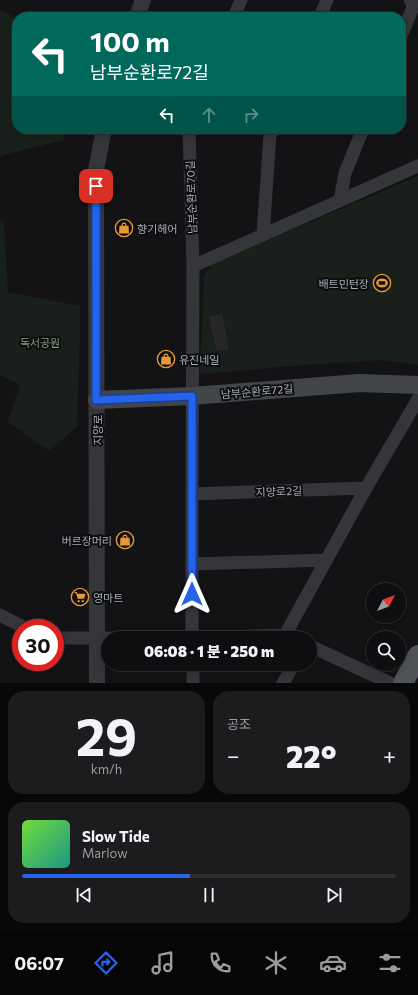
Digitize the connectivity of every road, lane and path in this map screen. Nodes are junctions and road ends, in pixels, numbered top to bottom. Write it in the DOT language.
graph roads {
  1 [pos="143,0"];
  2 [pos="241,0"];
  3 [pos="327,0"];
  4 [pos="415,1"];
  5 [pos="139,12"];
  6 [pos="236,12"];
  7 [pos="322,12"];
  8 [pos="406,24"];
  9 [pos="103,134"];
  10 [pos="189,134"];
  11 [pos="270,134"];
  12 [pos="361,134"];
  13 [pos="418,166"];
  14 [pos="340,201"];
  15 [pos="263,235"];
  16 [pos="193,266"];
  17 [pos="418,386"];
  18 [pos="192,396"];
  19 [pos="418,399"];
  20 [pos="96,400"];
  21 [pos="366,488"];
  22 [pos="192,494"];
  23 [pos="326,560"];
  24 [pos="192,564"];
  25 [pos="0,615"];
  26 [pos="12,621"];
  27 [pos="193,631"];
  28 [pos="291,631"];
  29 [pos="64,638"];
  30 [pos="97,638"];
  31 [pos="101,638"];
  32 [pos="317,649"];
  33 [pos="418,654"];
  34 [pos="192,671"];
  35 [pos="290,671"];
  36 [pos="97,683"];
  37 [pos="193,683"];
  38 [pos="283,683"];
  39 [pos="390,683"];
  40 [pos="402,683"];
  1 -- 5 [label="street"];
  2 -- 6 [label="street"];
  3 -- 7 [label="street"];
  4 -- 8 [label="street"];
  9 -- 20 [label="street, 지양로"];
  10 -- 16 [label="street, 남부순환로70길"];
  11 -- 15 [label="street"];
  12 -- 14 [label="street"];
  13 -- 14 [label="street"];
  14 -- 15 [label="street"];
  15 -- 16 [label="street"];
  16 -- 18 [label="street, 남부순환로70길"];
  17 -- 18 [label="main road, 남부순환로72길"];
  18 -- 20 [label="main road, 남부순환로72길"];
  18 -- 22 [label="street"];
  19 -- 21 [label="street"];
  20 -- 30 [label="street, 지양로"];
  21 -- 22 [label="street, 지양로2길"];
  21 -- 23 [label="street"];
  22 -- 24 [label="street"];
  23 -- 24 [label="street"];
  23 -- 28 [label="street"];
  24 -- 27 [label="street"];
  25 -- 26 [label="street"];
  29 -- 30 [label="street"];
  30 -- 31 [label="street"];
  30 -- 36 [label="street, 지양로"];
  32 -- 39 [label="street"];
  33 -- 40 [label="main road"];
  34 -- 37 [label="street"];
  35 -- 38 [label="street"];
}
